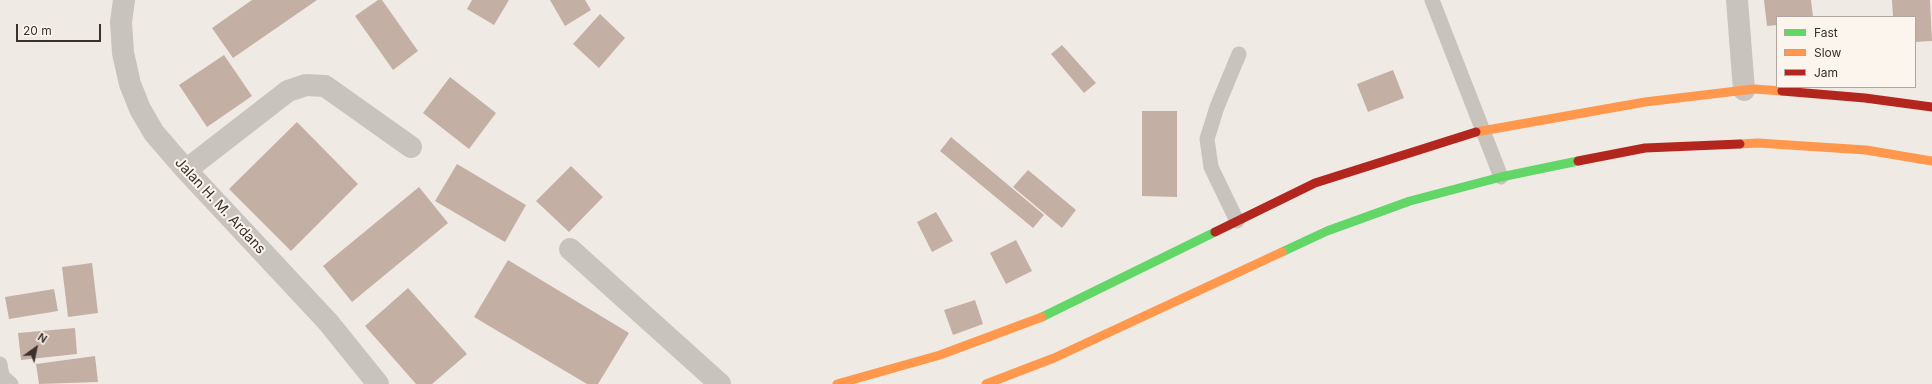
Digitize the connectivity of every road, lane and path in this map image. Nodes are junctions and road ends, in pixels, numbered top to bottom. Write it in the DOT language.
graph roads {
  1 [pos="124,0"];
  2 [pos="1432,0"];
  3 [pos="1737,0"];
  4 [pos="1239,54"];
  5 [pos="1744,90"];
  6 [pos="1932,107"];
  7 [pos="1484,130"];
  8 [pos="412,147"];
  9 [pos="1932,161"];
  10 [pos="186,170"];
  11 [pos="1501,177"];
  12 [pos="1237,221"];
  13 [pos="570,249"];
  14 [pos="0,364"];
  15 [pos="11,384"];
  16 [pos="378,384"];
  17 [pos="720,384"];
  18 [pos="837,384"];
  19 [pos="986,384"];
  1 -- 10 [label="street, Jalan H. M. Ardans"];
  2 -- 7 [label="lane"];
  3 -- 5 [label="street"];
  4 -- 12 [label="lane"];
  5 -- 6 [label="main road"];
  5 -- 7 [label="main road"];
  7 -- 11 [label="lane"];
  7 -- 12 [label="main road"];
  8 -- 10 [label="street"];
  9 -- 11 [label="main road"];
  10 -- 16 [label="street, Jalan H. M. Ardans"];
  11 -- 19 [label="main road"];
  12 -- 18 [label="main road"];
  13 -- 17 [label="street"];
  14 -- 15 [label="lane"];
}
